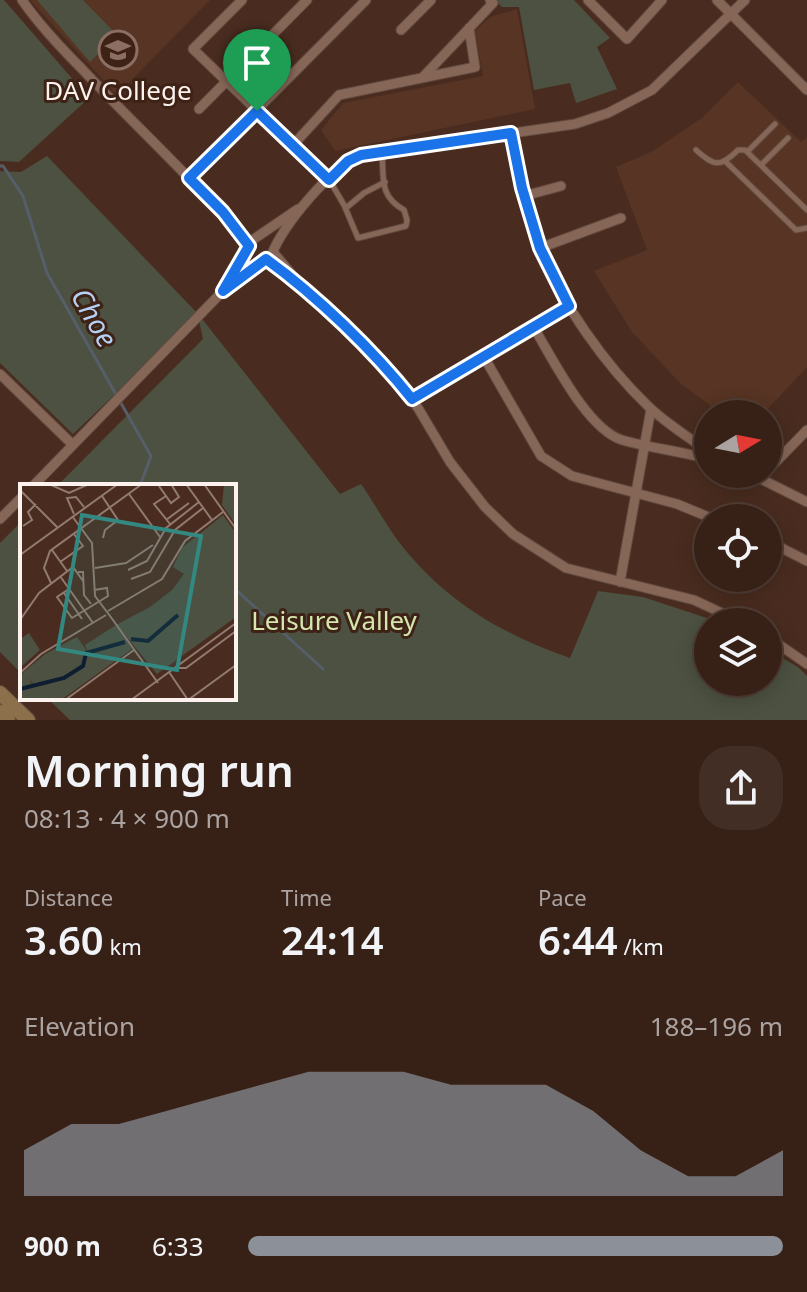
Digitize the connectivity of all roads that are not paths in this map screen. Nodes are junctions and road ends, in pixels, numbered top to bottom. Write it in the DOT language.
graph roads {
  1 [pos="22,0"];
  2 [pos="242,0"];
  3 [pos="307,0"];
  4 [pos="431,0"];
  5 [pos="490,0"];
  6 [pos="588,0"];
  7 [pos="662,0"];
  8 [pos="717,0"];
  9 [pos="745,0"];
  10 [pos="362,1"];
  11 [pos="731,14"];
  12 [pos="469,28"];
  13 [pos="401,30"];
  14 [pos="422,78"];
  15 [pos="226,81"];
  16 [pos="807,90"];
  17 [pos="199,109"];
  18 [pos="257,111"];
  19 [pos="775,124"];
  20 [pos="511,133"];
  21 [pos="788,138"];
  22 [pos="293,145"];
  23 [pos="696,150"];
  24 [pos="382,152"];
  25 [pos="747,152"];
  26 [pos="726,162"];
  27 [pos="760,165"];
  28 [pos="189,178"];
  29 [pos="329,180"];
  30 [pos="385,182"];
  31 [pos="561,186"];
  32 [pos="524,196"];
  33 [pos="307,203"];
  34 [pos="346,208"];
  35 [pos="807,210"];
  36 [pos="621,218"];
  37 [pos="807,228"];
  38 [pos="253,242"];
  39 [pos="540,248"];
  40 [pos="269,255"];
  41 [pos="223,291"];
  42 [pos="569,306"];
  43 [pos="534,328"];
  44 [pos="484,357"];
  45 [pos="0,374"];
  46 [pos="412,399"];
  47 [pos="651,409"];
  48 [pos="807,430"];
  49 [pos="694,441"];
  50 [pos="644,444"];
  51 [pos="73,445"];
  52 [pos="782,454"];
  53 [pos="694,456"];
  54 [pos="35,484"];
  55 [pos="782,487"];
  56 [pos="635,494"];
  57 [pos="20,499"];
  58 [pos="807,502"];
  59 [pos="694,511"];
  60 [pos="0,519"];
  61 [pos="782,548"];
  62 [pos="807,561"];
  63 [pos="620,582"];
  64 [pos="711,608"];
  65 [pos="782,647"];
  66 [pos="807,664"];
  67 [pos="0,693"];
  68 [pos="0,712"];
  69 [pos="8,720"];
  70 [pos="28,720"];
  1 -- 28 [label="street"];
  2 -- 15 [label="street"];
  3 -- 15 [label="street"];
  4 -- 13 [label="street"];
  5 -- 12 [label="street"];
  6 -- 7 [label="street"];
  8 -- 11 [label="street"];
  9 -- 11 [label="street"];
  10 -- 18 [label="street"];
  11 -- 16 [label="street"];
  11 -- 20 [label="street"];
  12 -- 14 [label="street"];
  12 -- 14 [label="street"];
  14 -- 22 [label="street"];
  15 -- 17 [label="street"];
  15 -- 18 [label="street"];
  18 -- 22 [label="street"];
  18 -- 28 [label="street"];
  19 -- 25 [label="lane"];
  20 -- 24 [label="street"];
  20 -- 32 [label="street"];
  21 -- 27 [label="lane"];
  22 -- 29 [label="street"];
  23 -- 26 [label="lane"];
  24 -- 29 [label="street"];
  24 -- 30 [label="lane"];
  25 -- 26 [label="lane"];
  25 -- 27 [label="lane"];
  26 -- 37 [label="lane"];
  27 -- 35 [label="lane"];
  28 -- 38 [label="street"];
  29 -- 33 [label="street"];
  29 -- 34 [label="lane"];
  30 -- 34 [label="lane"];
  30 -- 34 [label="lane"];
  31 -- 32 [label="street"];
  32 -- 39 [label="street"];
  33 -- 38 [label="street"];
  33 -- 40 [label="street"];
  36 -- 39 [label="street"];
  38 -- 40 [label="street"];
  38 -- 40 [label="street"];
  38 -- 41 [label="street"];
  39 -- 42 [label="street"];
  40 -- 41 [label="street"];
  40 -- 46 [label="street"];
  41 -- 51 [label="street"];
  42 -- 43 [label="street"];
  42 -- 47 [label="street"];
  43 -- 44 [label="street"];
  43 -- 50 [label="street"];
  44 -- 46 [label="street"];
  44 -- 56 [label="street"];
  45 -- 51 [label="street"];
  46 -- 63 [label="street"];
  47 -- 49 [label="street"];
  47 -- 50 [label="street"];
  48 -- 52 [label="street"];
  50 -- 53 [label="street"];
  50 -- 56 [label="street"];
  51 -- 54 [label="street"];
  55 -- 58 [label="street"];
  56 -- 59 [label="street"];
  56 -- 63 [label="street"];
  57 -- 60 [label="street"];
  61 -- 62 [label="street"];
  63 -- 64 [label="street"];
  65 -- 66 [label="street"];
  67 -- 70 [label="main road"];
  68 -- 69 [label="main road"];
}
